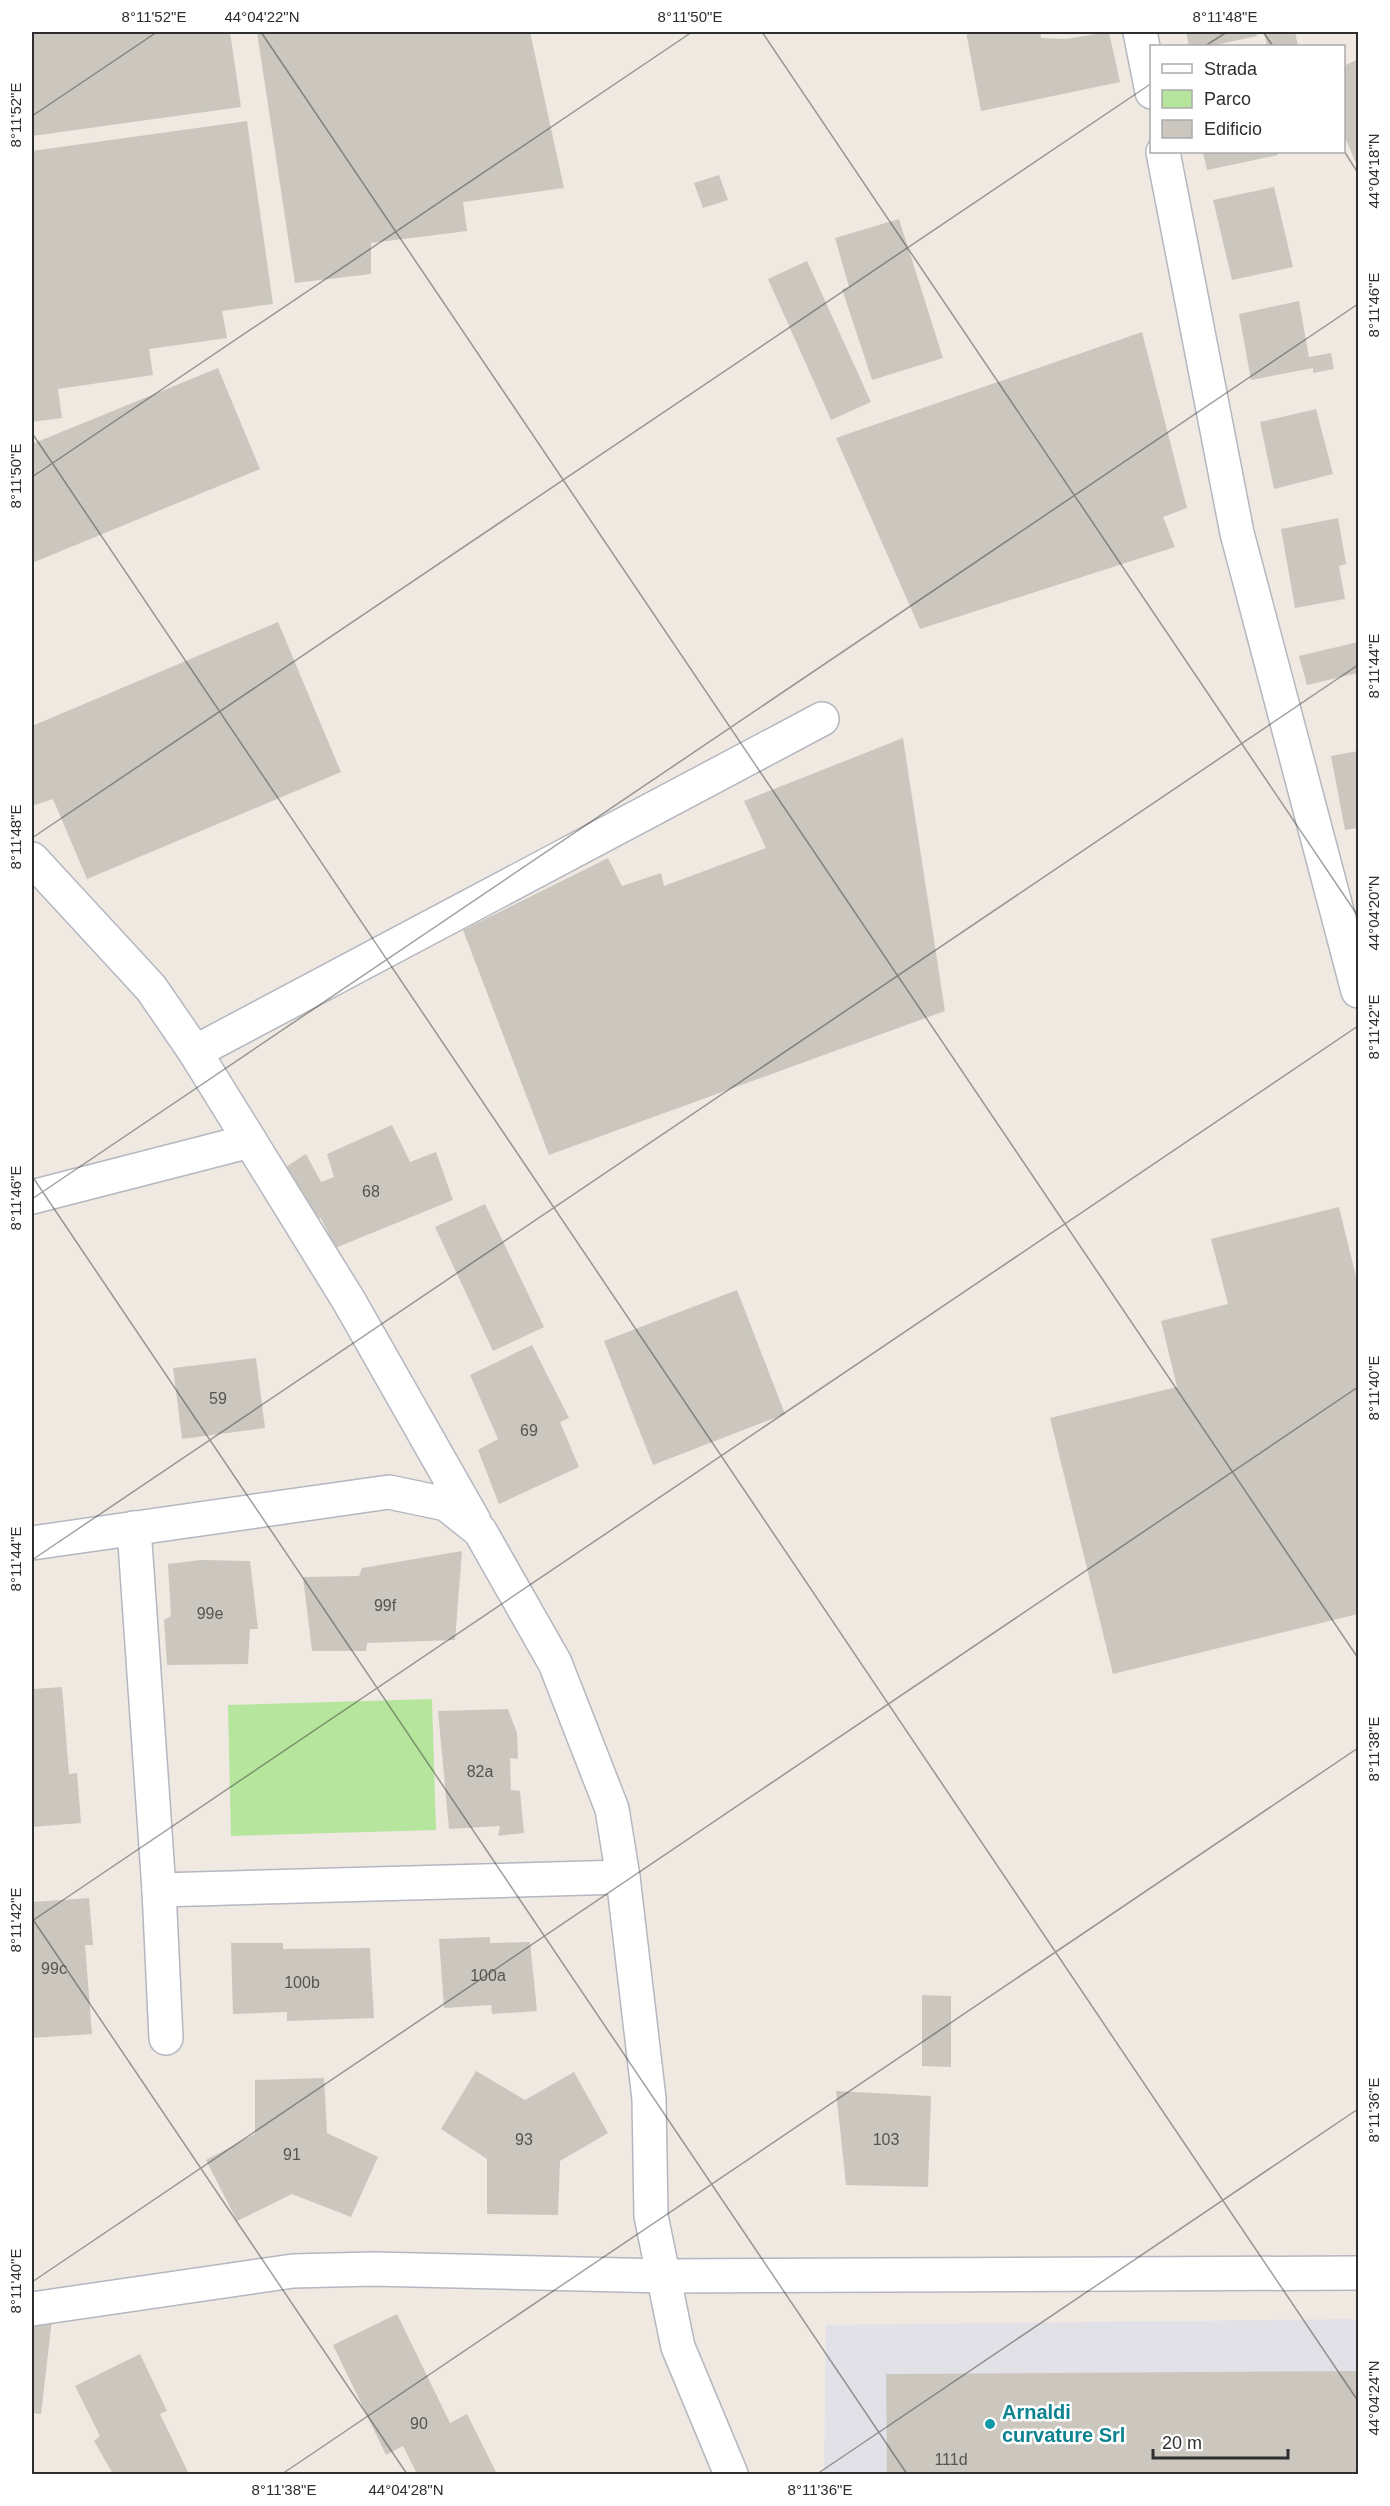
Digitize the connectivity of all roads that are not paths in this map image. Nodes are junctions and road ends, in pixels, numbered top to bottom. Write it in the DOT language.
graph roads {
  1 [pos="1140,32"];
  2 [pos="1150,82"];
  3 [pos="1163,153"];
  4 [pos="822,719"];
  5 [pos="32,859"];
  6 [pos="1359,991"];
  7 [pos="195,1052"];
  8 [pos="250,1141"];
  9 [pos="32,1197"];
  10 [pos="134,1528"];
  11 [pos="480,1531"];
  12 [pos="32,1543"];
  13 [pos="623,1876"];
  14 [pos="159,1890"];
  15 [pos="165,2038"];
  16 [pos="1359,2273"];
  17 [pos="664,2276"];
  18 [pos="32,2309"];
  19 [pos="731,2475"];
  1 -- 2 [label="street"];
  3 -- 6 [label="street"];
  4 -- 7 [label="street"];
  5 -- 7 [label="street"];
  7 -- 8 [label="street"];
  8 -- 9 [label="street"];
  8 -- 11 [label="street"];
  10 -- 11 [label="street"];
  10 -- 12 [label="street"];
  10 -- 14 [label="street"];
  11 -- 13 [label="street"];
  13 -- 14 [label="street"];
  13 -- 17 [label="street"];
  14 -- 15 [label="street"];
  16 -- 17 [label="street"];
  17 -- 18 [label="street"];
  17 -- 19 [label="street"];
}
